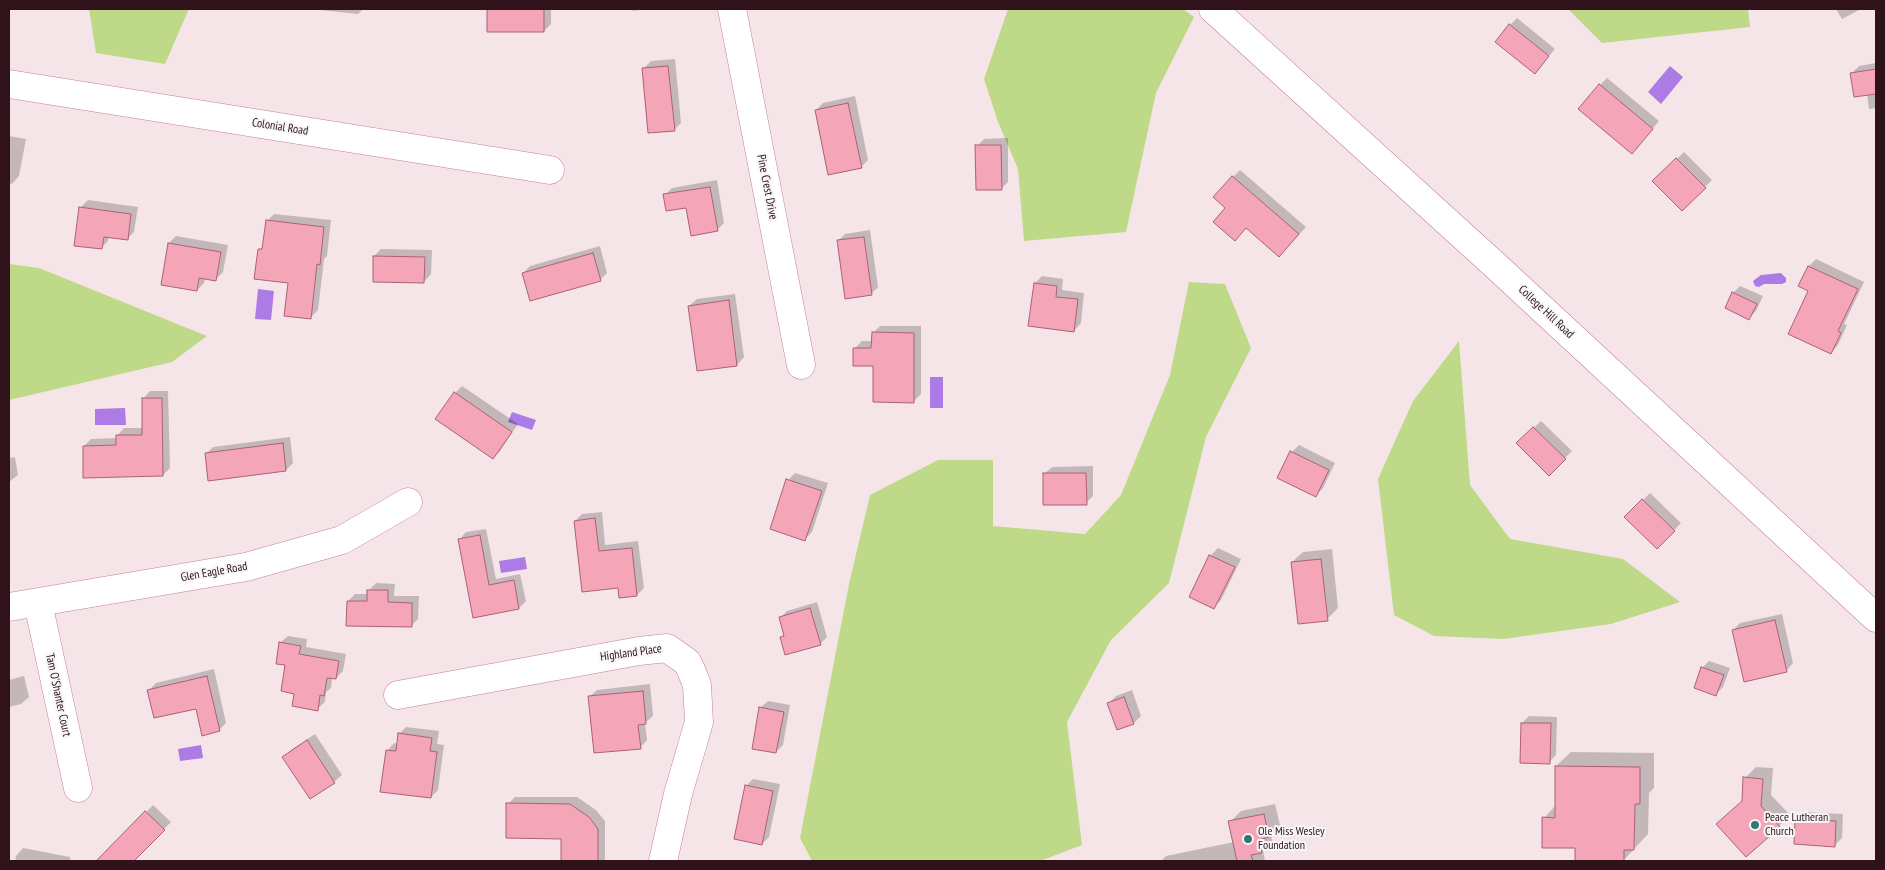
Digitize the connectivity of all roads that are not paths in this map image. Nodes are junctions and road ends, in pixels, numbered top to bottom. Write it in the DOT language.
graph roads {
  1 [pos="732,9"];
  2 [pos="1213,9"];
  3 [pos="9,84"];
  4 [pos="550,170"];
  5 [pos="801,365"];
  6 [pos="408,502"];
  7 [pos="38,603"];
  8 [pos="9,607"];
  9 [pos="1876,618"];
  10 [pos="398,695"];
  11 [pos="78,788"];
  12 [pos="663,861"];
  1 -- 5 [label="street, Pine Crest Drive"];
  2 -- 9 [label="street, College Hill Road"];
  3 -- 4 [label="street, Colonial Road"];
  6 -- 7 [label="street, Glen Eagle Road"];
  7 -- 8 [label="street, Glen Eagle Road"];
  7 -- 11 [label="street, Tam O'Shanter Court"];
  10 -- 12 [label="street, Highland Place"];
}
